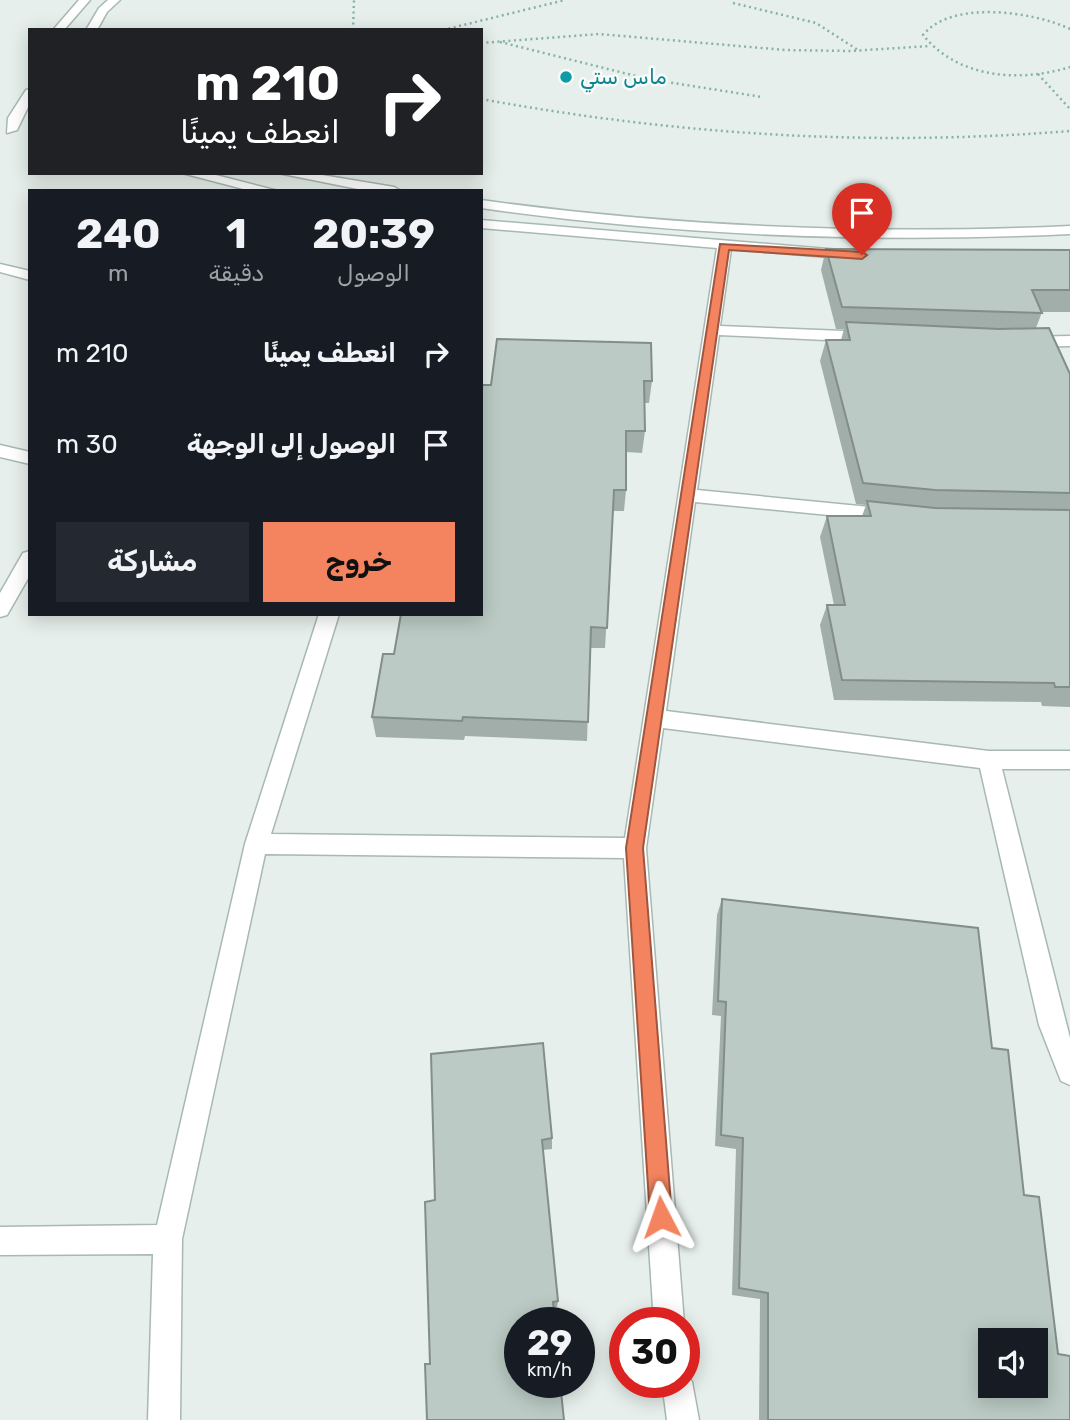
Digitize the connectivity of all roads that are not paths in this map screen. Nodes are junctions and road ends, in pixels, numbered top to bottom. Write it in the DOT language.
graph roads {
  1 [pos="85,0"];
  2 [pos="115,0"];
  3 [pos="60,28"];
  4 [pos="92,28"];
  5 [pos="28,97"];
  6 [pos="0,115"];
  7 [pos="28,122"];
  8 [pos="11,127"];
  9 [pos="197,175"];
  10 [pos="296,175"];
  11 [pos="262,189"];
  12 [pos="382,189"];
  13 [pos="483,204"];
  14 [pos="496,206"];
  15 [pos="483,229"];
  16 [pos="1070,230"];
  17 [pos="724,246"];
  18 [pos="865,255"];
  19 [pos="0,268"];
  20 [pos="28,275"];
  21 [pos="712,330"];
  22 [pos="879,338"];
  23 [pos="1070,341"];
  24 [pos="1017,342"];
  25 [pos="0,451"];
  26 [pos="28,458"];
  27 [pos="687,495"];
  28 [pos="908,517"];
  29 [pos="28,561"];
  30 [pos="0,610"];
  31 [pos="328,616"];
  32 [pos="653,718"];
  33 [pos="989,760"];
  34 [pos="1070,760"];
  35 [pos="256,844"];
  36 [pos="635,848"];
  37 [pos="1070,1072"];
  38 [pos="168,1239"];
  39 [pos="0,1241"];
  40 [pos="667,1307"];
  41 [pos="680,1398"];
  42 [pos="164,1420"];
  43 [pos="683,1420"];
  1 -- 3 [label="street"];
  2 -- 4 [label="street"];
  5 -- 8 [label="street"];
  6 -- 8 [label="street"];
  7 -- 8 [label="street"];
  9 -- 11 [label="street"];
  10 -- 12 [label="street"];
  13 -- 14 [label="street"];
  14 -- 15 [label="street"];
  14 -- 16 [label="street"];
  15 -- 17 [label="street"];
  17 -- 18 [label="street"];
  17 -- 21 [label="street"];
  19 -- 20 [label="street"];
  21 -- 22 [label="street"];
  21 -- 27 [label="street"];
  23 -- 24 [label="street"];
  25 -- 26 [label="street"];
  27 -- 28 [label="street"];
  27 -- 32 [label="street"];
  29 -- 30 [label="street"];
  31 -- 35 [label="street"];
  32 -- 33 [label="street"];
  32 -- 36 [label="street"];
  33 -- 34 [label="street"];
  33 -- 37 [label="street"];
  35 -- 36 [label="street"];
  35 -- 38 [label="street"];
  36 -- 40 [label="street"];
  38 -- 39 [label="street"];
  38 -- 42 [label="street"];
  41 -- 43 [label="street"];
}
